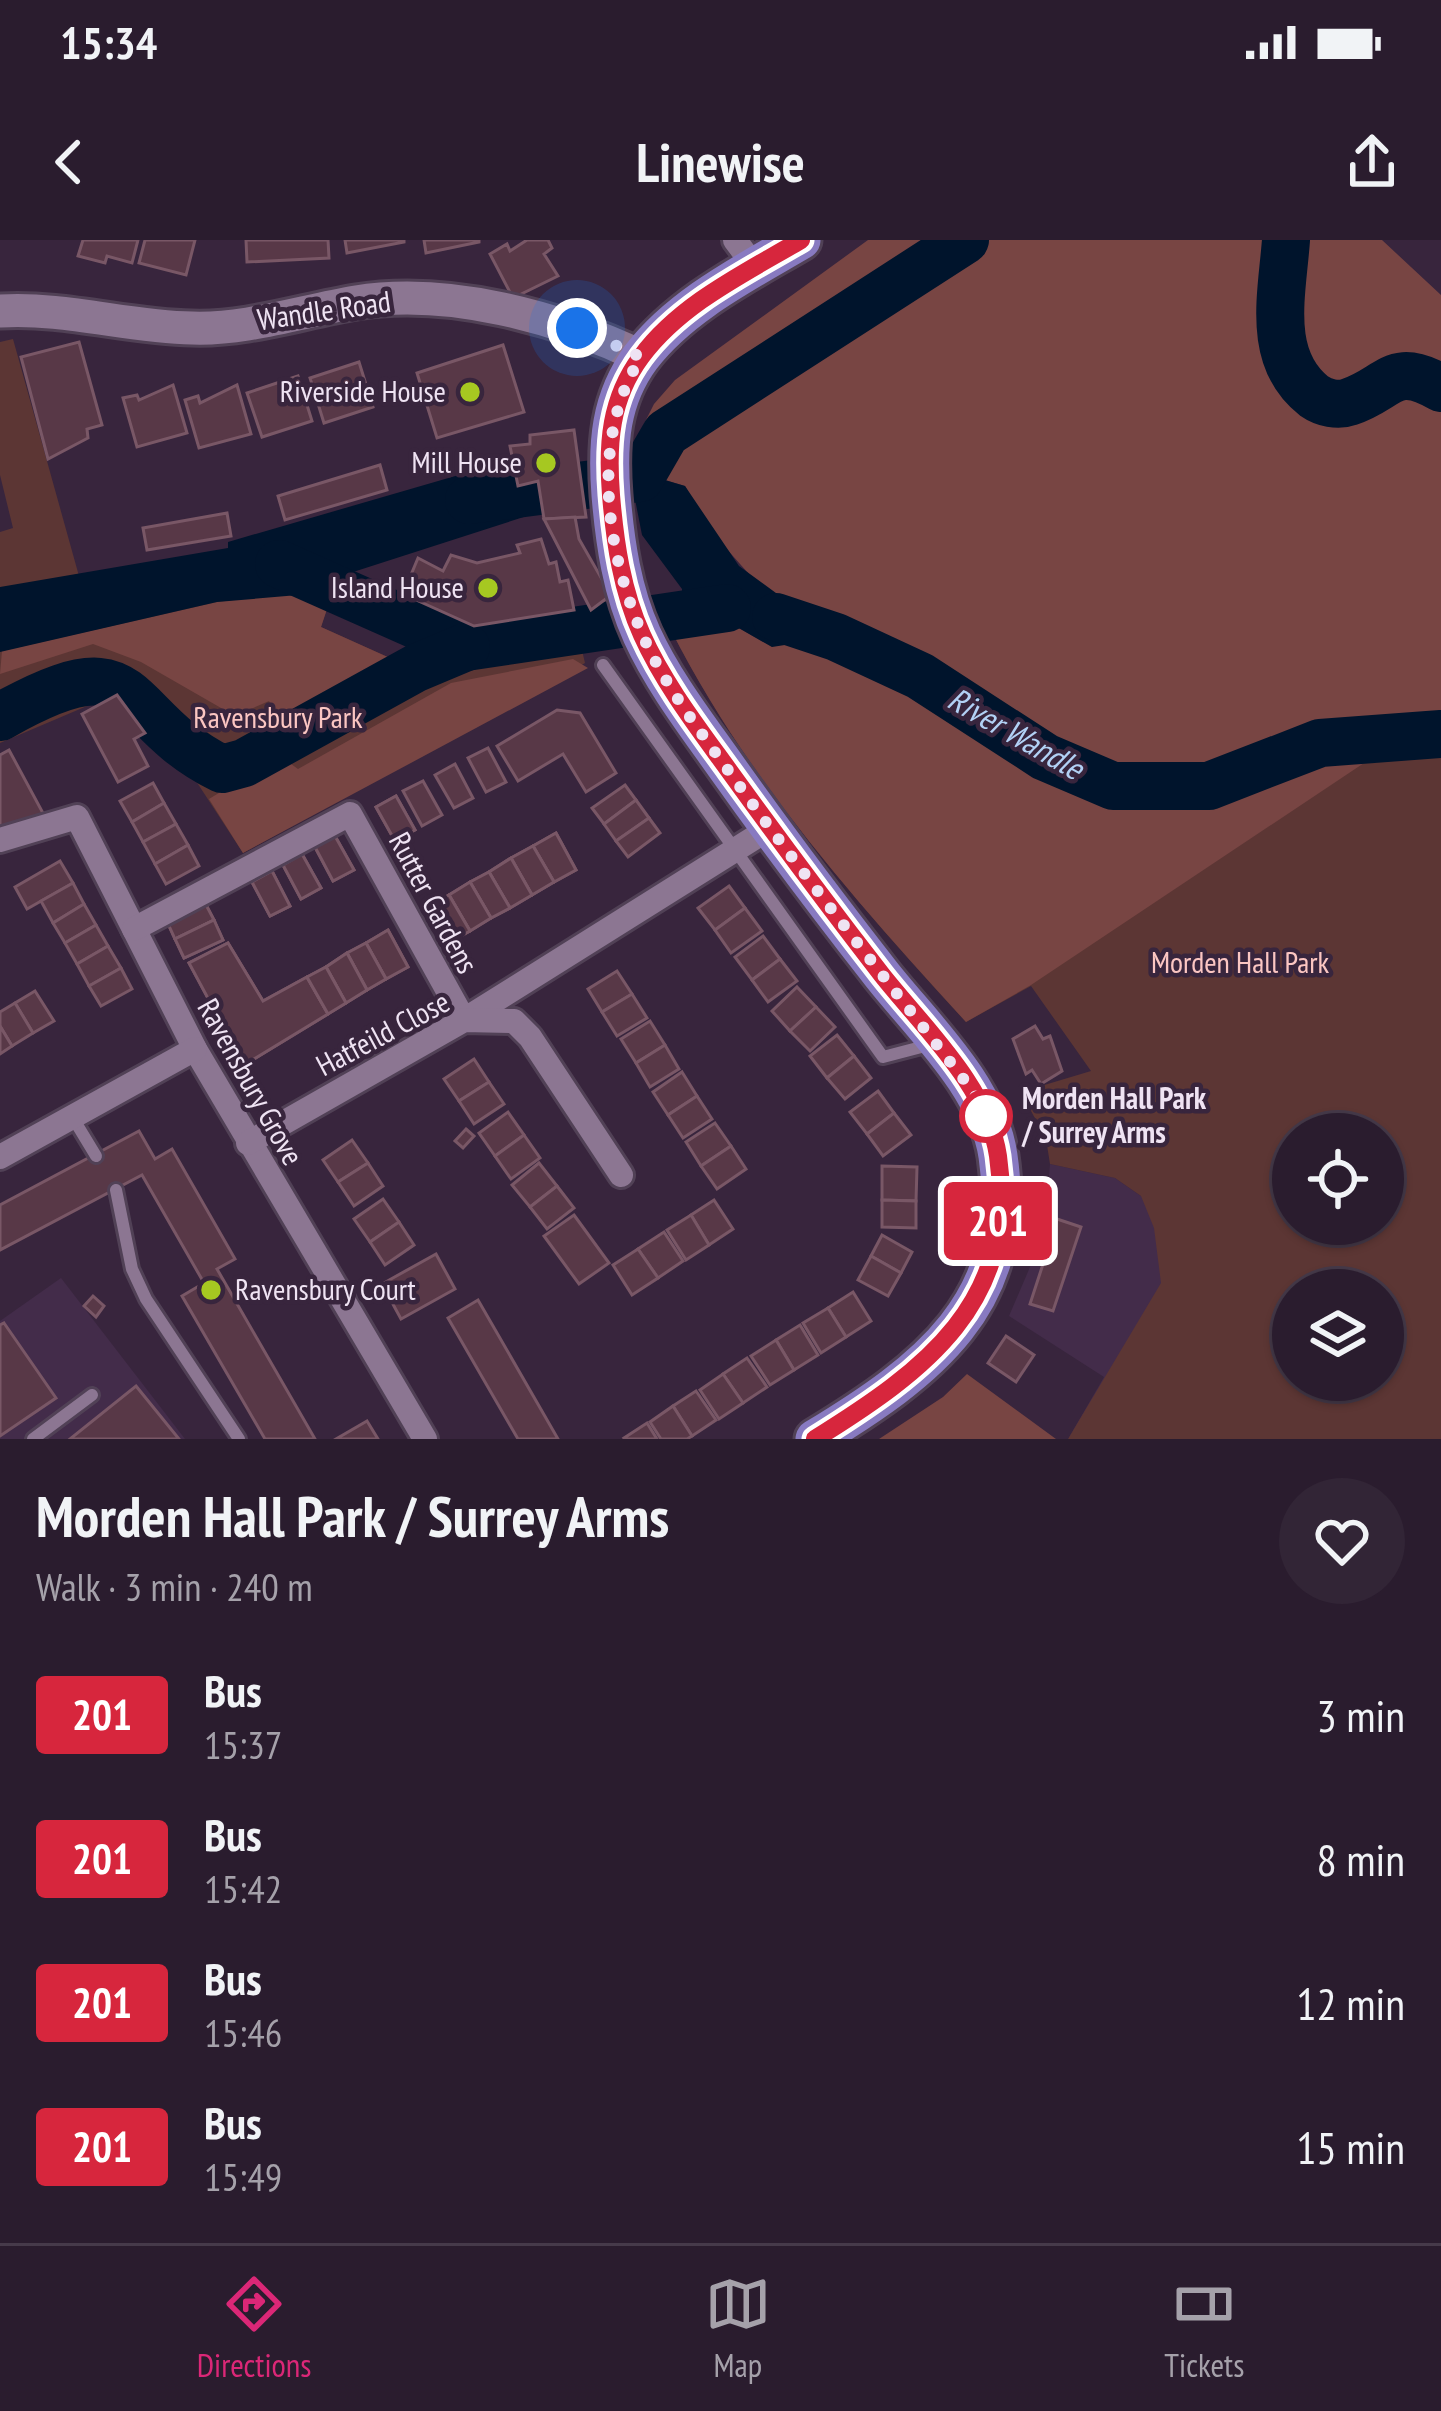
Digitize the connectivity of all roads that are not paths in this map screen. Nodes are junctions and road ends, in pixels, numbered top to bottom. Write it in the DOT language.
graph roads {
  1 [pos="801,240"];
  2 [pos="745,254"];
  3 [pos="0,310"];
  4 [pos="641,357"];
  5 [pos="603,665"];
  6 [pos="770,828"];
  7 [pos="0,840"];
  8 [pos="734,854"];
  9 [pos="134,929"];
  10 [pos="464,1020"];
  11 [pos="936,1043"];
  12 [pos="195,1049"];
  13 [pos="73,1117"];
  14 [pos="248,1143"];
  15 [pos="96,1156"];
  16 [pos="0,1157"];
  17 [pos="621,1174"];
  18 [pos="116,1190"];
  19 [pos="92,1395"];
  20 [pos="33,1439"];
  21 [pos="238,1439"];
  22 [pos="425,1439"];
  23 [pos="815,1439"];
  1 -- 2 [label="main road"];
  2 -- 4 [label="main road"];
  3 -- 4 [label="street, Wandle Road"];
  4 -- 6 [label="main road"];
  5 -- 8 [label="lane"];
  6 -- 8 [label="street"];
  6 -- 11 [label="main road"];
  7 -- 9 [label="street, Ravensbury Grove"];
  8 -- 10 [label="street"];
  8 -- 11 [label="lane"];
  9 -- 10 [label="street, Rutter Gardens"];
  9 -- 12 [label="street, Ravensbury Grove"];
  10 -- 14 [label="street, Hatfeild Close"];
  10 -- 17 [label="street, Hatfeild Close"];
  11 -- 23 [label="main road"];
  12 -- 13 [label="street"];
  12 -- 14 [label="street, Ravensbury Grove"];
  13 -- 15 [label="lane"];
  13 -- 16 [label="street"];
  14 -- 22 [label="street, Ravensbury Grove"];
  18 -- 21 [label="lane"];
  19 -- 20 [label="lane"];
}
